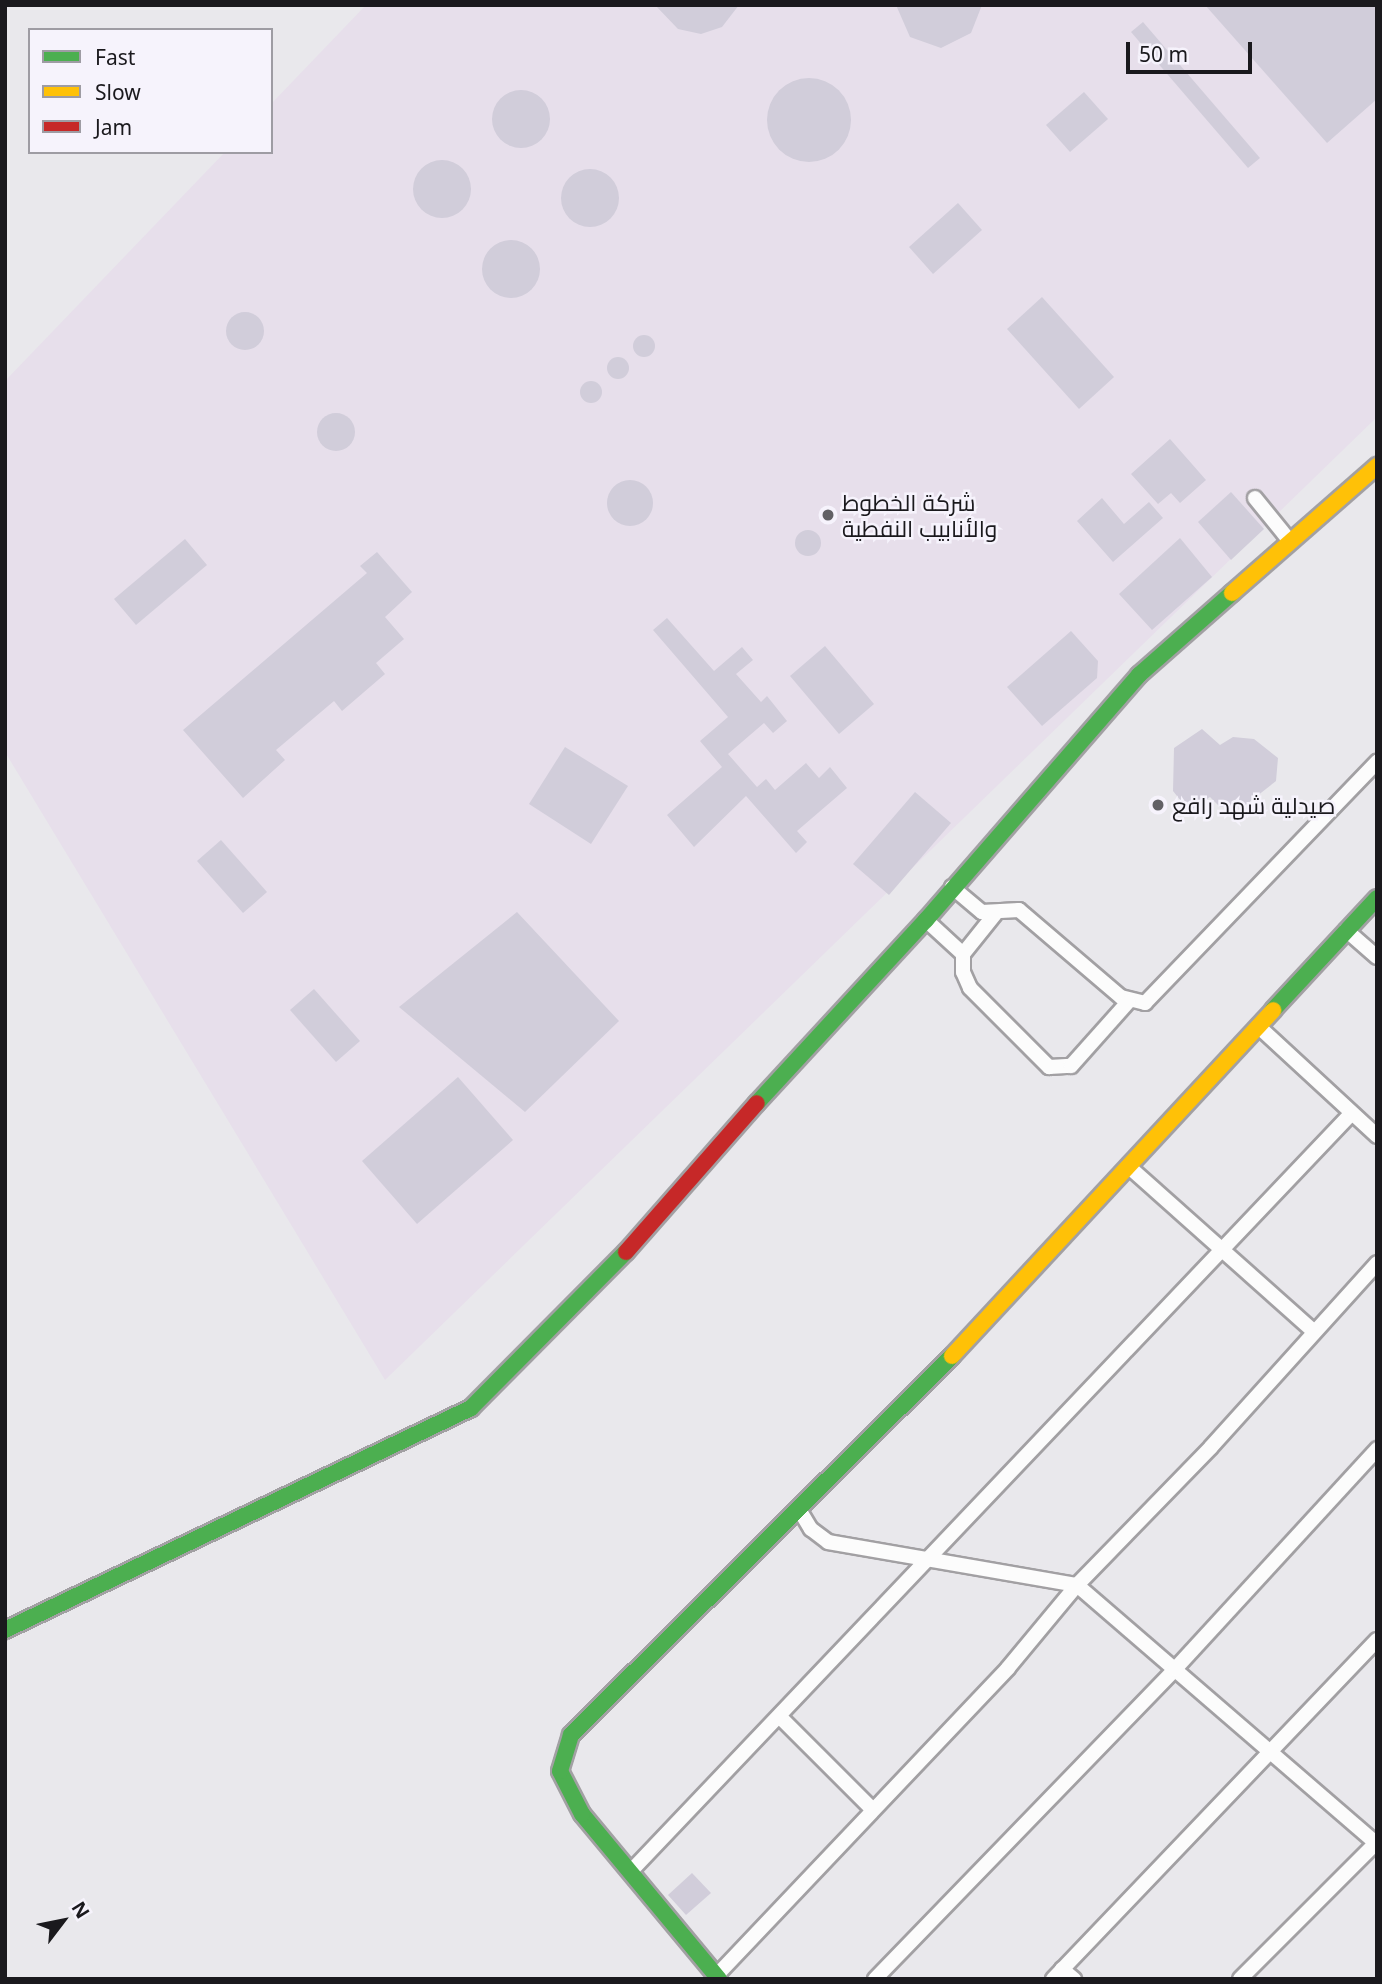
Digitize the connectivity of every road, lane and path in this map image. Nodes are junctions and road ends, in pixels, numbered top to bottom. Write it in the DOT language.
graph roads {
  1 [pos="1377,466"];
  2 [pos="1255,498"];
  3 [pos="1289,540"];
  4 [pos="1377,762"];
  5 [pos="952,887"];
  6 [pos="1377,898"];
  7 [pos="995,914"];
  8 [pos="926,920"];
  9 [pos="1346,930"];
  10 [pos="963,954"];
  11 [pos="1377,957"];
  12 [pos="1128,1002"];
  13 [pos="1258,1026"];
  14 [pos="1351,1114"];
  15 [pos="1377,1136"];
  16 [pos="1128,1166"];
  17 [pos="1221,1252"];
  18 [pos="1377,1263"];
  19 [pos="1314,1332"];
  20 [pos="1377,1449"];
  21 [pos="800,1511"];
  22 [pos="930,1560"];
  23 [pos="1077,1585"];
  24 [pos="5,1630"];
  25 [pos="1377,1640"];
  26 [pos="1175,1669"];
  27 [pos="780,1717"];
  28 [pos="1269,1752"];
  29 [pos="870,1807"];
  30 [pos="1376,1843"];
  31 [pos="632,1870"];
  32 [pos="1063,1976"];
  33 [pos="718,1977"];
  34 [pos="875,1979"];
  35 [pos="1240,1979"];
  1 -- 3 [label="street"];
  2 -- 3 [label="street"];
  3 -- 5 [label="street"];
  4 -- 12 [label="street"];
  5 -- 7 [label="street"];
  5 -- 8 [label="street"];
  6 -- 9 [label="street"];
  7 -- 10 [label="street"];
  7 -- 12 [label="street"];
  8 -- 10 [label="street"];
  8 -- 24 [label="street"];
  9 -- 11 [label="street"];
  9 -- 13 [label="street"];
  10 -- 12 [label="street"];
  13 -- 14 [label="street"];
  13 -- 16 [label="street"];
  14 -- 15 [label="street"];
  14 -- 17 [label="street"];
  16 -- 17 [label="street"];
  16 -- 21 [label="street"];
  17 -- 19 [label="street"];
  17 -- 22 [label="street"];
  18 -- 19 [label="street"];
  19 -- 23 [label="street"];
  20 -- 26 [label="street"];
  21 -- 22 [label="street"];
  21 -- 31 [label="street"];
  22 -- 23 [label="street"];
  22 -- 27 [label="street"];
  23 -- 26 [label="street"];
  23 -- 29 [label="street"];
  25 -- 28 [label="street"];
  26 -- 28 [label="street"];
  26 -- 34 [label="street"];
  27 -- 29 [label="street"];
  27 -- 31 [label="street"];
  28 -- 30 [label="street"];
  28 -- 32 [label="street"];
  29 -- 33 [label="street"];
  30 -- 35 [label="street"];
  31 -- 33 [label="street"];
}
